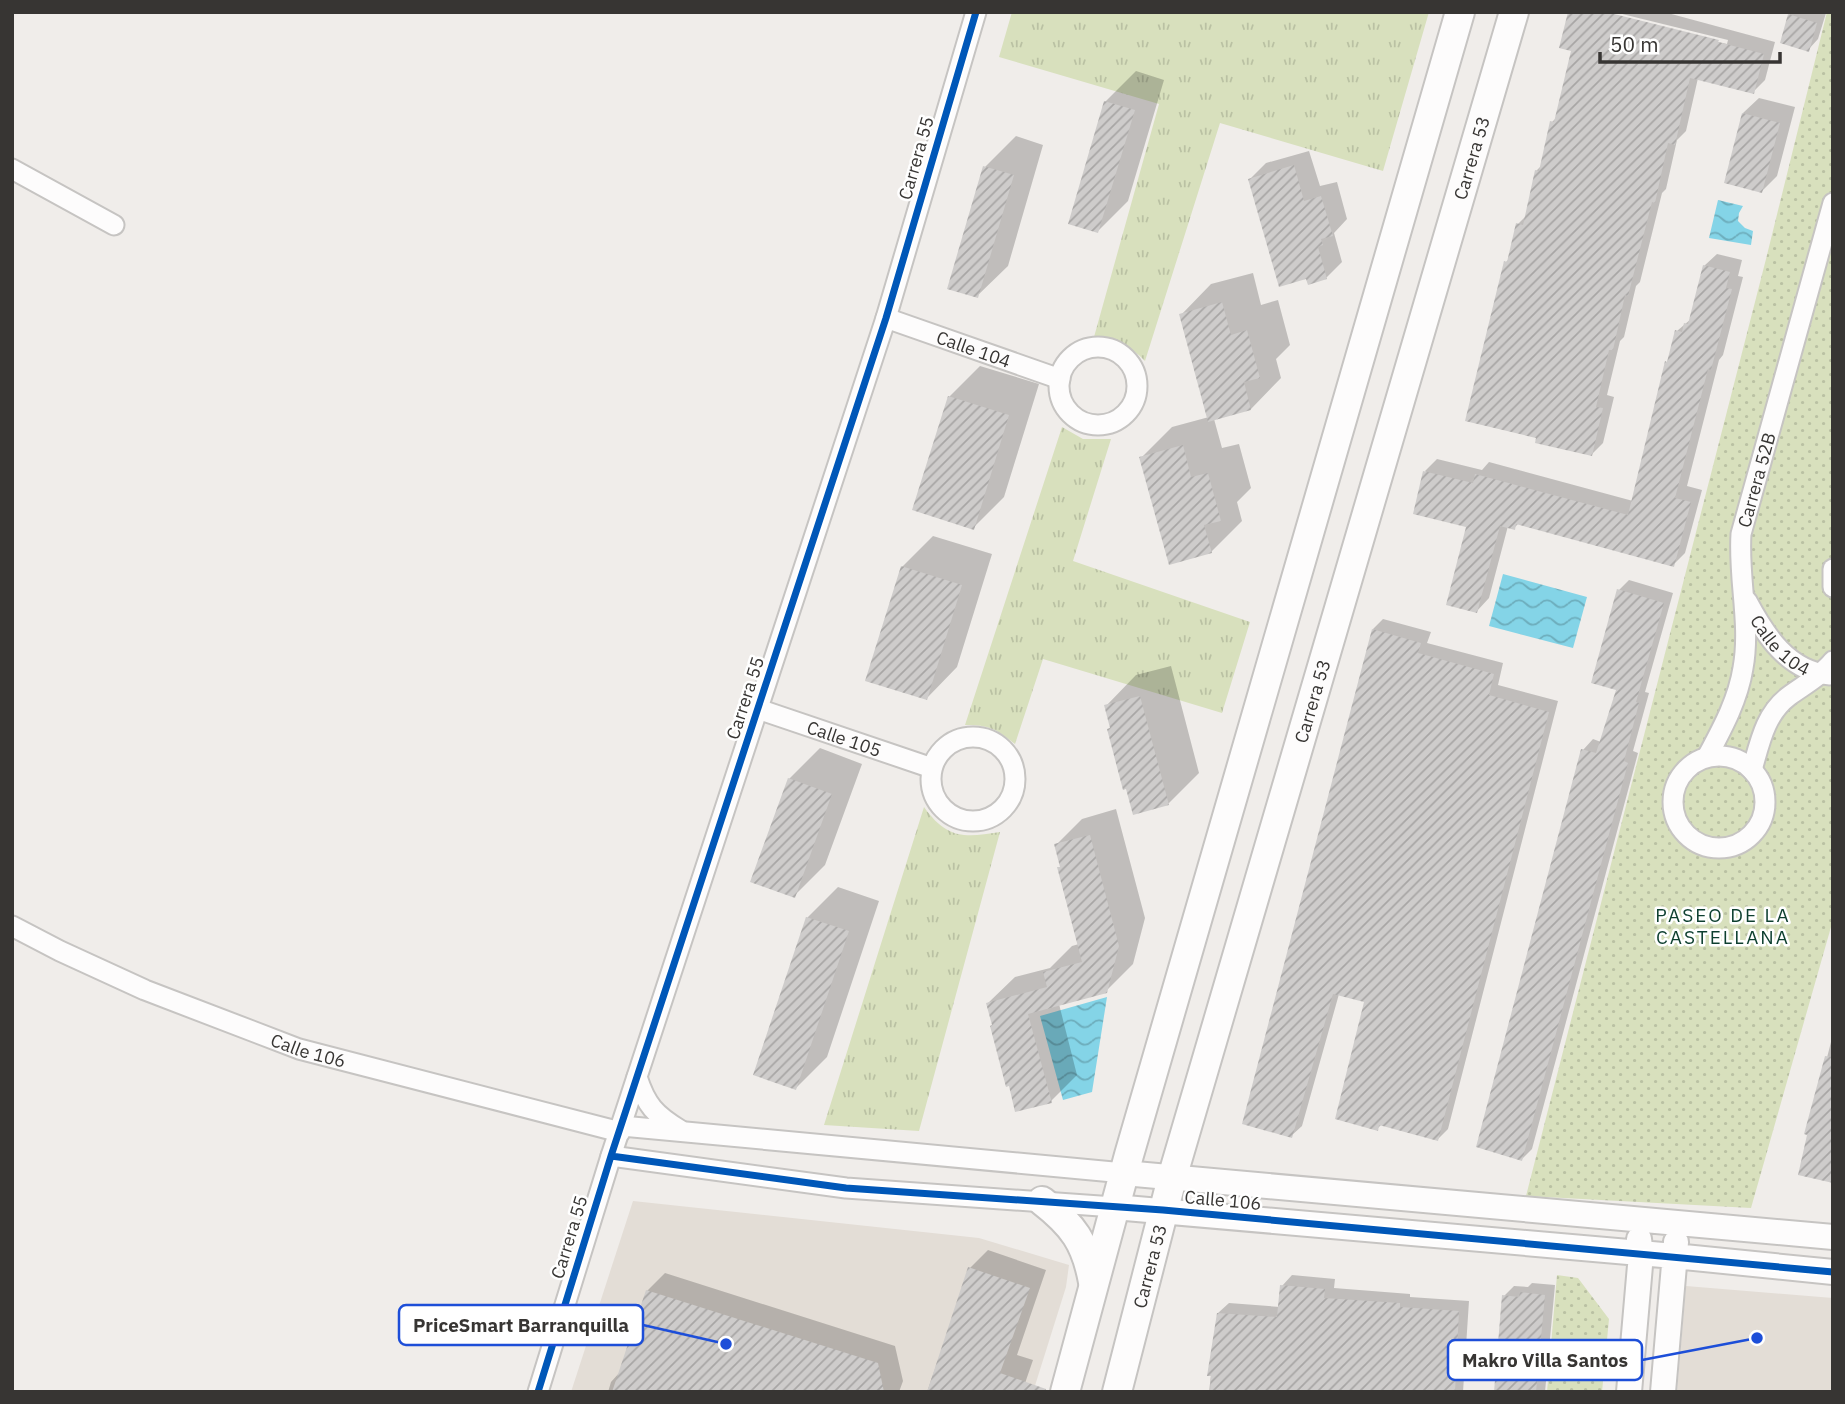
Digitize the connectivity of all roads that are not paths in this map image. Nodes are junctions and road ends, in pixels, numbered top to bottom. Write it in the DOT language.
graph roads {
  1 [pos="976,12"];
  2 [pos="1460,12"];
  3 [pos="1514,12"];
  4 [pos="12,169"];
  5 [pos="1833,203"];
  6 [pos="114,225"];
  7 [pos="886,318"];
  8 [pos="1060,379"];
  9 [pos="1833,569"];
  10 [pos="1833,587"];
  11 [pos="1744,594"];
  12 [pos="1829,670"];
  13 [pos="758,709"];
  14 [pos="1707,757"];
  15 [pos="932,768"];
  16 [pos="1752,770"];
  17 [pos="12,926"];
  18 [pos="637,1076"];
  19 [pos="621,1129"];
  20 [pos="708,1136"];
  21 [pos="611,1156"];
  22 [pos="1124,1173"];
  23 [pos="1172,1178"];
  24 [pos="1042,1201"];
  25 [pos="1114,1207"];
  26 [pos="1163,1210"];
  27 [pos="1635,1219"];
  28 [pos="1677,1222"];
  29 [pos="1833,1237"];
  30 [pos="1641,1254"];
  31 [pos="1674,1256"];
  32 [pos="1833,1272"];
  33 [pos="1094,1285"];
  34 [pos="538,1392"];
  35 [pos="1065,1392"];
  36 [pos="1117,1392"];
  37 [pos="1629,1392"];
  38 [pos="1663,1392"];
  1 -- 7 [label="street, Carrera 55"];
  2 -- 22 [label="main road"];
  3 -- 23 [label="main road, Carrera 53"];
  4 -- 6 [label="street"];
  5 -- 11 [label="street, Carrera 52B"];
  7 -- 8 [label="street, Calle 104"];
  7 -- 13 [label="street, Carrera 55"];
  8 -- 8 [label="street"];
  9 -- 10 [label="street"];
  11 -- 12 [label="street, Calle 104"];
  11 -- 14 [label="street, Carrera 52B"];
  12 -- 16 [label="street"];
  13 -- 15 [label="street, Calle 105"];
  13 -- 18 [label="street, Carrera 55"];
  14 -- 16 [label="street"];
  14 -- 16 [label="street, Carrera 52B"];
  15 -- 15 [label="street"];
  17 -- 19 [label="street, Calle 106"];
  18 -- 19 [label="street, Carrera 55"];
  18 -- 20 [label="street, Calle 106"];
  19 -- 20 [label="street, Calle 106"];
  19 -- 21 [label="street, Carrera 55"];
  20 -- 22 [label="street, Calle 106"];
  21 -- 24 [label="street, Calle 106"];
  21 -- 34 [label="street, Carrera 55"];
  22 -- 23 [label="street, Calle 106"];
  22 -- 25 [label="main road"];
  23 -- 26 [label="main road, Carrera 53"];
  23 -- 27 [label="street, Calle 106"];
  24 -- 25 [label="street, Calle 106"];
  24 -- 33 [label="main road"];
  25 -- 26 [label="street, Calle 106"];
  25 -- 33 [label="main road"];
  26 -- 30 [label="street, Calle 106"];
  26 -- 36 [label="main road, Carrera 53"];
  27 -- 28 [label="street, Calle 106"];
  27 -- 30 [label="street"];
  28 -- 29 [label="street, Calle 106"];
  28 -- 31 [label="street"];
  30 -- 31 [label="street, Calle 106"];
  30 -- 37 [label="street"];
  31 -- 32 [label="street, Calle 106"];
  31 -- 38 [label="street"];
  33 -- 35 [label="main road"];
}
